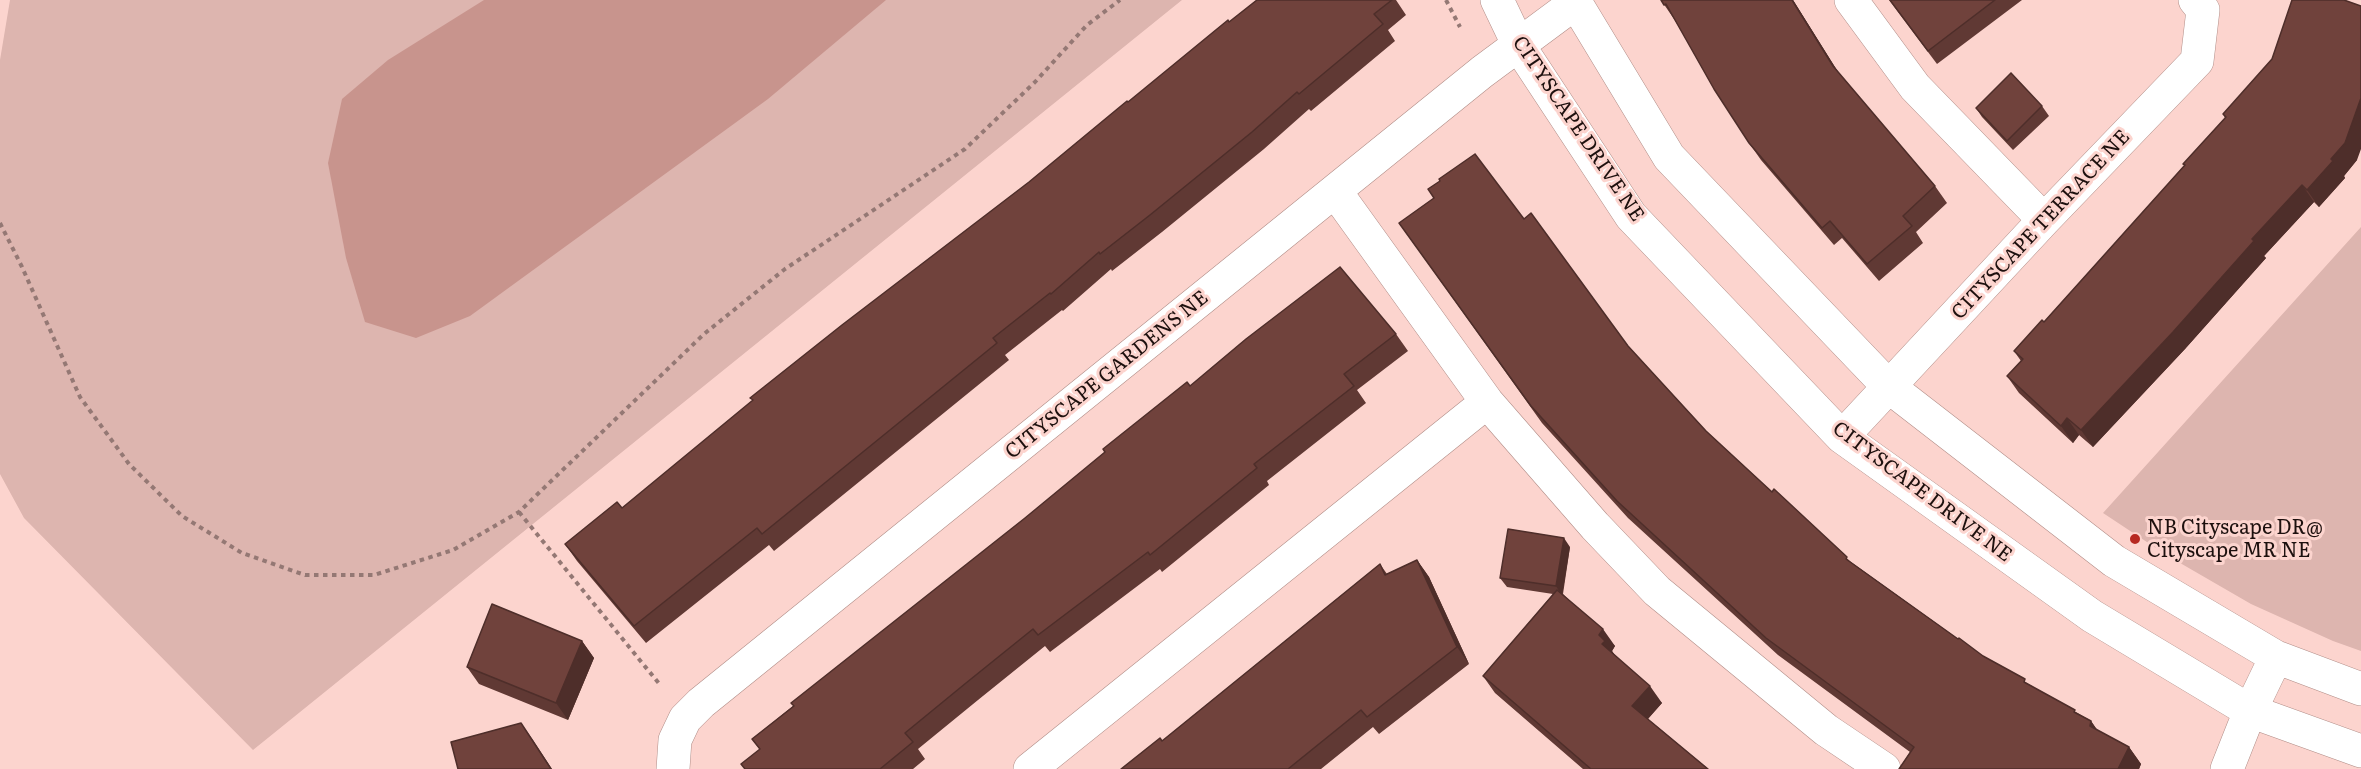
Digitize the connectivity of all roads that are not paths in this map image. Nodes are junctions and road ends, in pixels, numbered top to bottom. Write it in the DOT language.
graph roads {
  1 [pos="1497,0"];
  2 [pos="1851,0"];
  3 [pos="2195,0"];
  4 [pos="1574,2"];
  5 [pos="1519,46"];
  6 [pos="1335,191"];
  7 [pos="2044,220"];
  8 [pos="1888,387"];
  9 [pos="1487,402"];
  10 [pos="1842,437"];
  11 [pos="2276,657"];
  12 [pos="2361,689"];
  13 [pos="2250,711"];
  14 [pos="2361,751"];
  15 [pos="672,769"];
  16 [pos="1030,769"];
  17 [pos="1884,769"];
  18 [pos="2228,769"];
  1 -- 5 [label="street, CITYSCAPE DRIVE NE"];
  2 -- 7 [label="street"];
  3 -- 7 [label="street, CITYSCAPE TERRACE NE"];
  4 -- 5 [label="street, CITYSCAPE GARDENS NE"];
  4 -- 8 [label="street"];
  5 -- 6 [label="street, CITYSCAPE GARDENS NE"];
  5 -- 10 [label="street, CITYSCAPE DRIVE NE"];
  6 -- 9 [label="street"];
  6 -- 15 [label="street, CITYSCAPE GARDENS NE"];
  7 -- 8 [label="street, CITYSCAPE TERRACE NE"];
  8 -- 10 [label="street, CITYSCAPE TERRACE NE"];
  8 -- 11 [label="street"];
  9 -- 16 [label="street"];
  9 -- 17 [label="street"];
  10 -- 13 [label="street, CITYSCAPE DRIVE NE"];
  11 -- 12 [label="street"];
  11 -- 13 [label="street"];
  13 -- 14 [label="street, CITYSCAPE DRIVE NE"];
  13 -- 18 [label="street"];
}
